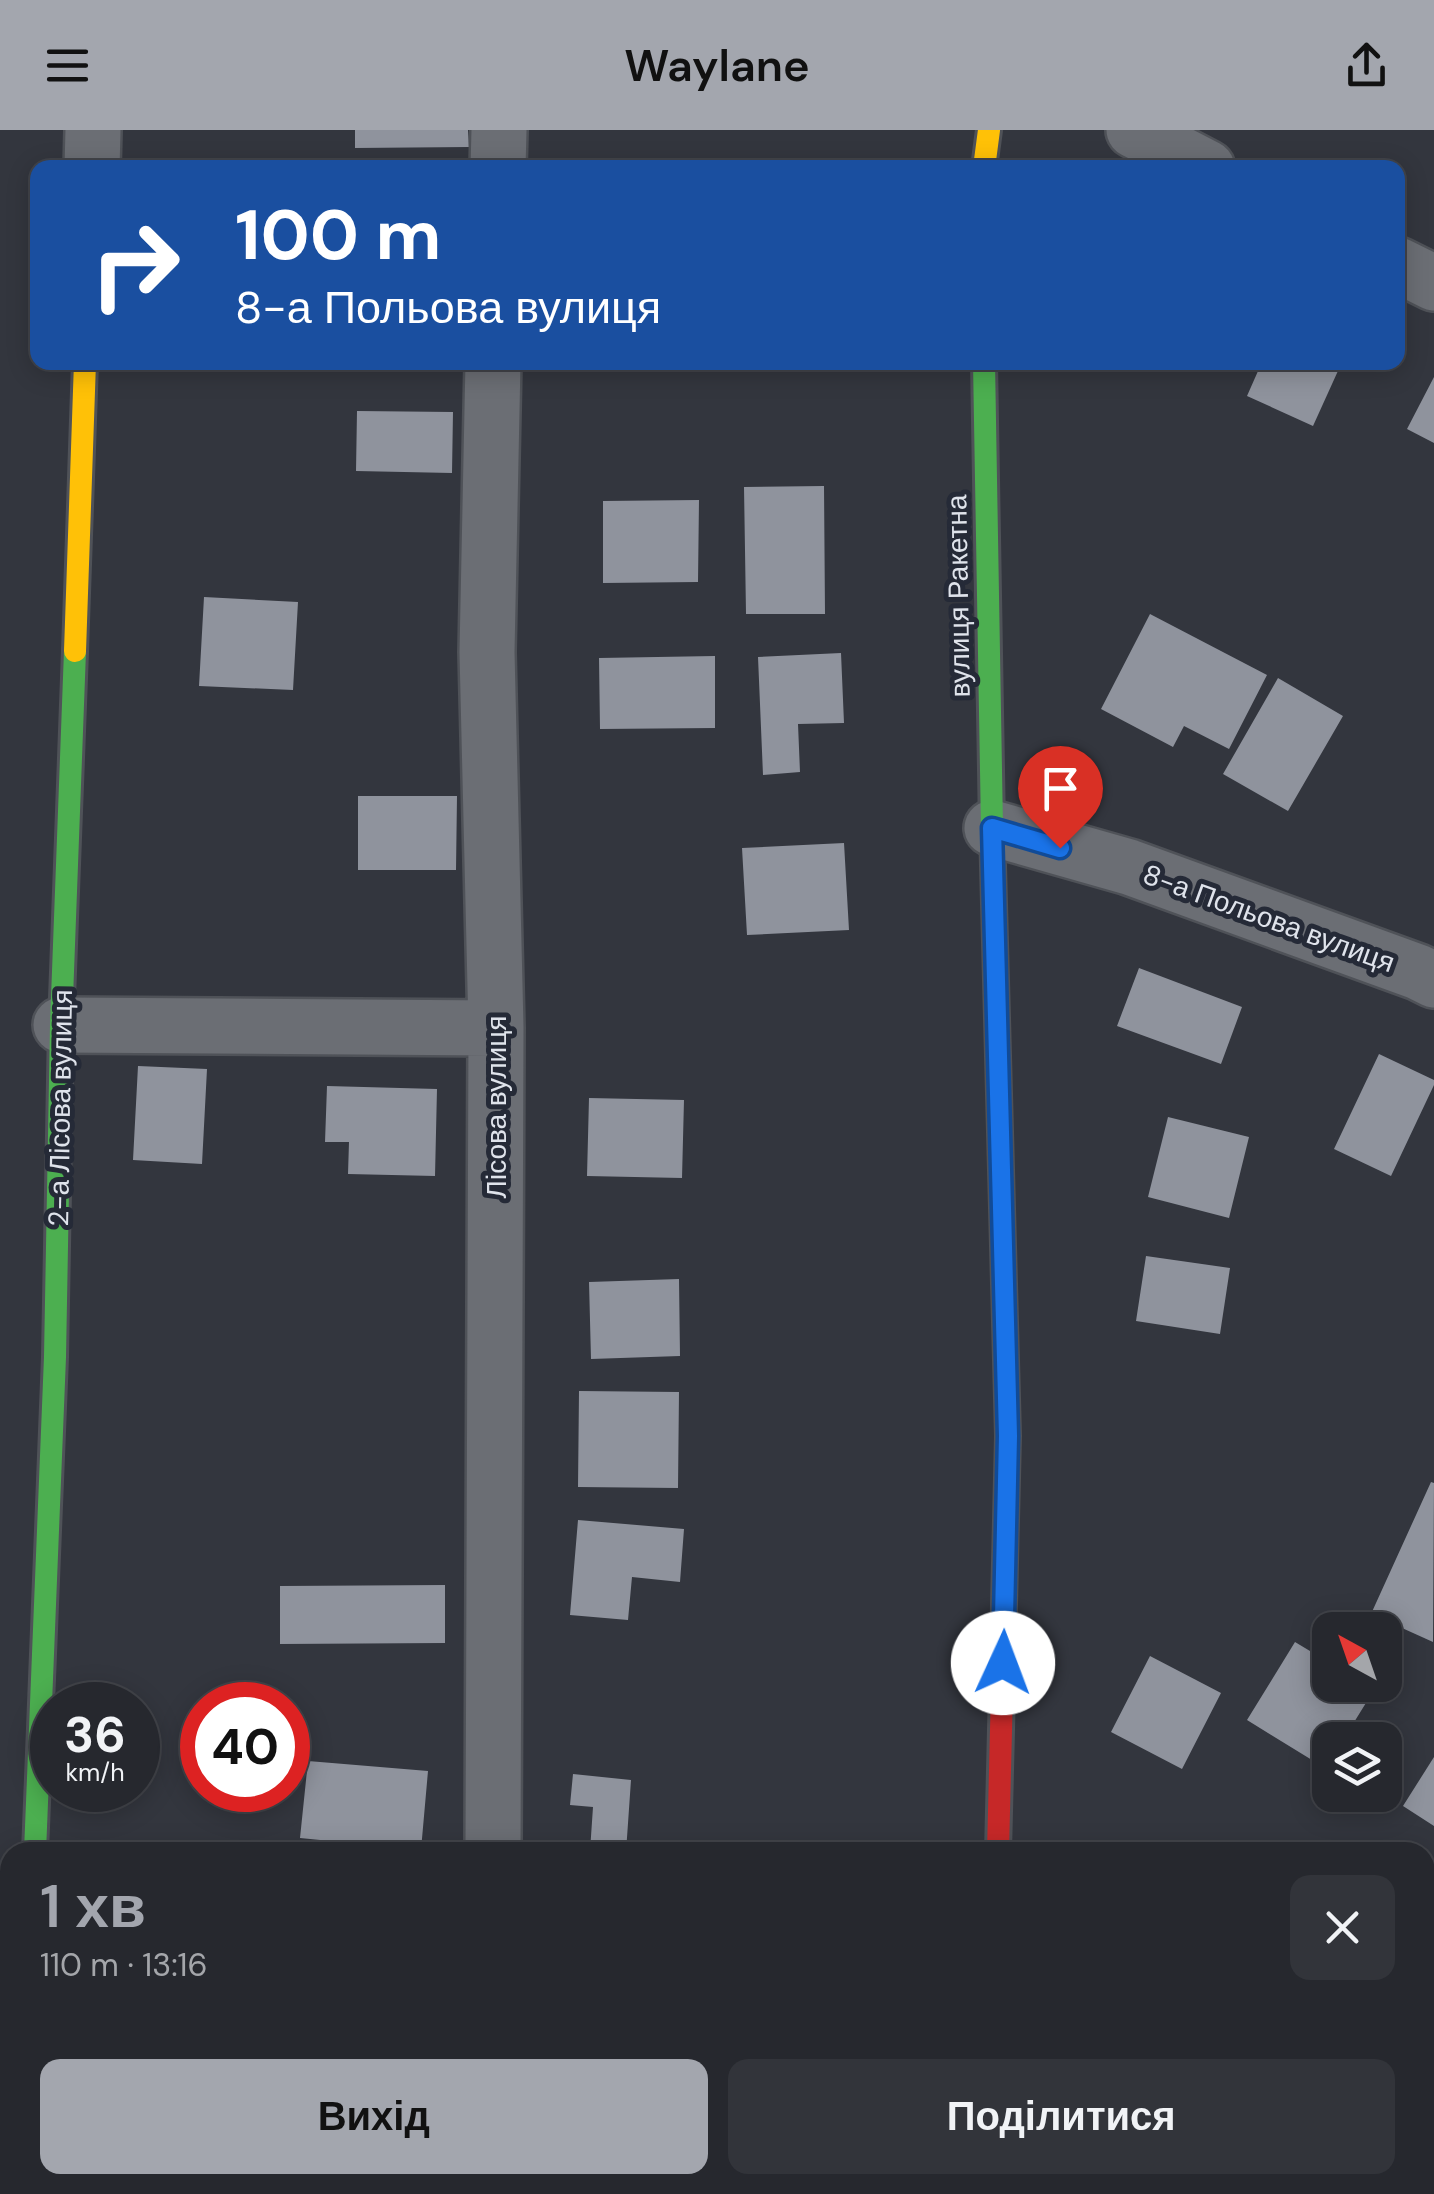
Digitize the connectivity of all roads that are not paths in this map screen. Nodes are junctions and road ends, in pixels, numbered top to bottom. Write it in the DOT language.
graph roads {
  1 [pos="93,130"];
  2 [pos="499,130"];
  3 [pos="988,130"];
  4 [pos="1134,130"];
  5 [pos="92,160"];
  6 [pos="498,160"];
  7 [pos="985,160"];
  8 [pos="1192,160"];
  9 [pos="1405,269"];
  10 [pos="1434,284"];
  11 [pos="85,370"];
  12 [pos="494,370"];
  13 [pos="984,370"];
  14 [pos="992,828"];
  15 [pos="1434,980"];
  16 [pos="61,1025"];
  17 [pos="496,1028"];
  18 [pos="35,1842"];
  19 [pos="493,1842"];
  20 [pos="998,1842"];
  1 -- 5 [label="street"];
  2 -- 6 [label="street"];
  3 -- 7 [label="street"];
  4 -- 8 [label="street"];
  9 -- 10 [label="street"];
  11 -- 16 [label="street, 2-а Лісова вулиця"];
  12 -- 17 [label="street, Лісова вулиця"];
  13 -- 14 [label="street, вулиця Ракетна"];
  14 -- 15 [label="street, 8-а Польова вулиця"];
  14 -- 20 [label="street"];
  16 -- 17 [label="street"];
  16 -- 18 [label="street, 2-а Лісова вулиця"];
  17 -- 19 [label="street, Лісова вулиця"];
}
